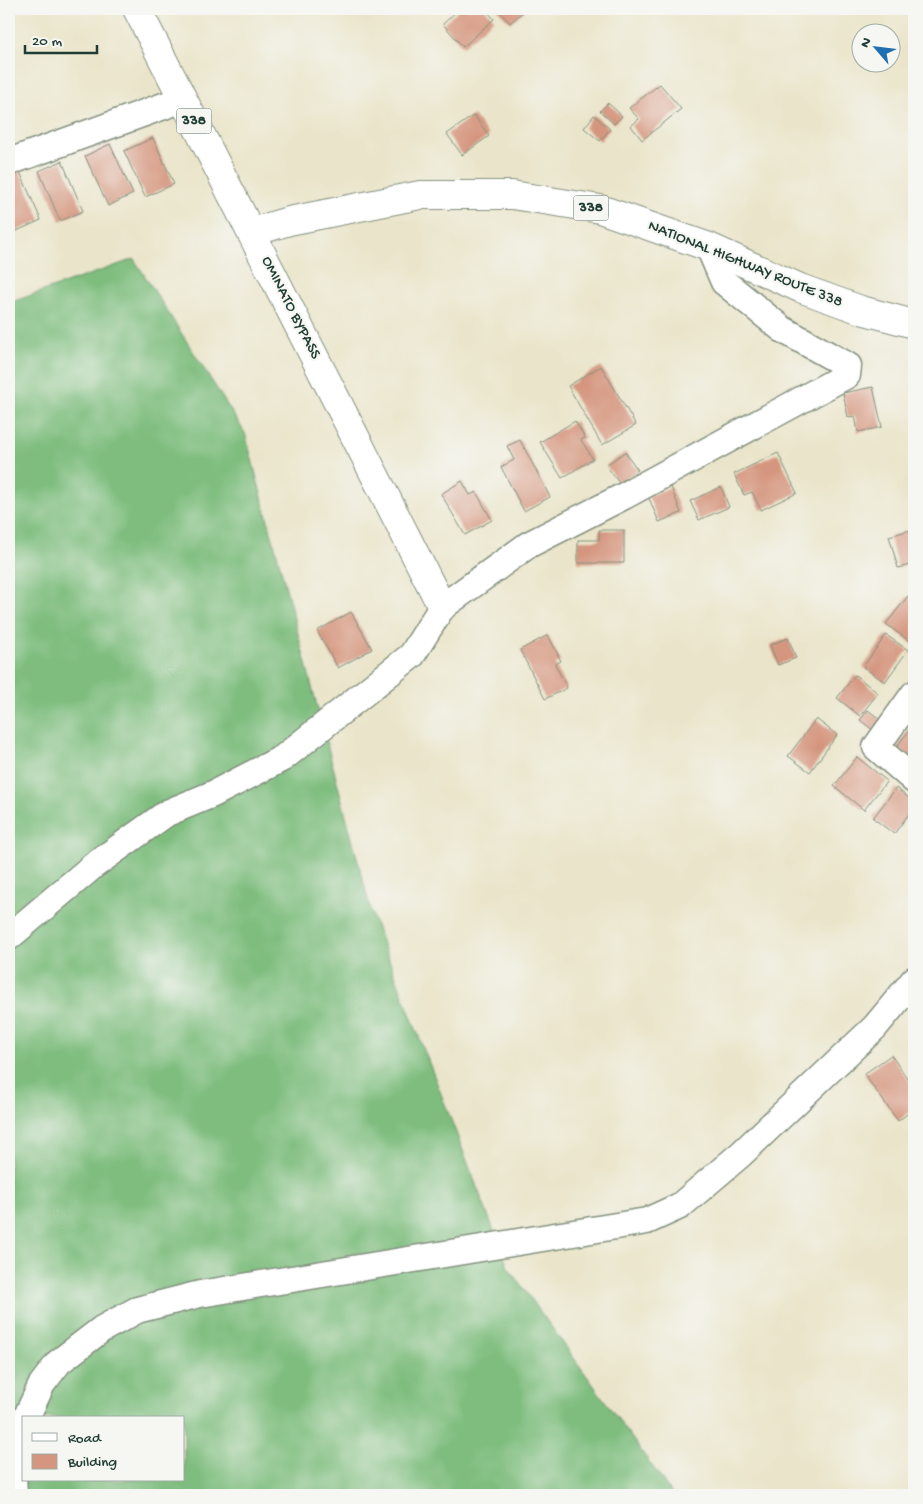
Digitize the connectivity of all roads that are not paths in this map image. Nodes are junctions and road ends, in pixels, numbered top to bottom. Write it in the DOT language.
graph roads {
  1 [pos="137,9"];
  2 [pos="184,99"];
  3 [pos="9,162"];
  4 [pos="252,232"];
  5 [pos="708,247"];
  6 [pos="914,324"];
  7 [pos="442,607"];
  8 [pos="914,694"];
  9 [pos="914,780"];
  10 [pos="9,937"];
  11 [pos="914,980"];
  12 [pos="27,1416"];
  13 [pos="22,1429"];
  14 [pos="14,1495"];
  1 -- 2 [label="highway, OMINATO BYPASS / 338"];
  2 -- 3 [label="street"];
  2 -- 4 [label="highway, OMINATO BYPASS / 338"];
  4 -- 5 [label="highway, NATIONAL HIGHWAY ROUTE 338 / 338"];
  4 -- 7 [label="highway, OMINATO BYPASS / 338"];
  5 -- 6 [label="highway, NATIONAL HIGHWAY ROUTE 338 / 338"];
  5 -- 7 [label="street"];
  7 -- 10 [label="street"];
  8 -- 9 [label="street"];
  11 -- 12 [label="street"];
  13 -- 14 [label="street"];
}
